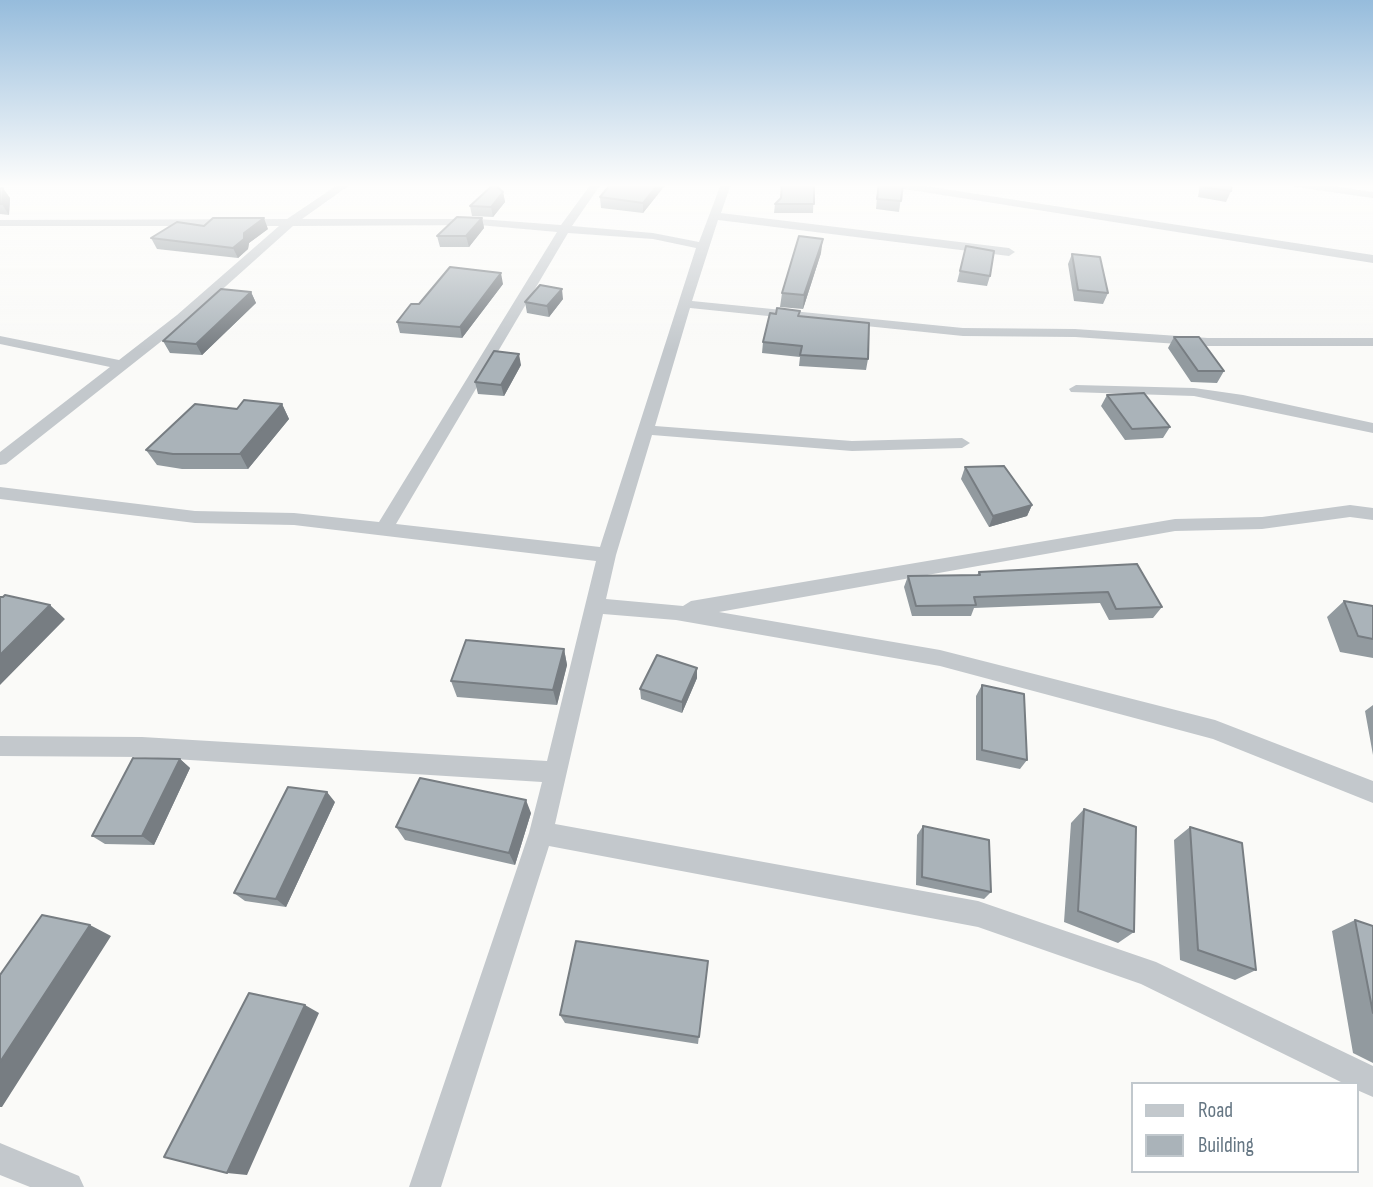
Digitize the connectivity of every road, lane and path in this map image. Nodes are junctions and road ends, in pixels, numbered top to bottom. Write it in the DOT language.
graph roads {
  1 [pos="271,239"];
  2 [pos="558,239"];
  3 [pos="670,239"];
  4 [pos="705,239"];
  5 [pos="906,239"];
  6 [pos="1247,239"];
  7 [pos="703,246"];
  8 [pos="1009,252"];
  9 [pos="1373,259"];
  10 [pos="684,304"];
  11 [pos="0,340"];
  12 [pos="1373,342"];
  13 [pos="121,365"];
  14 [pos="1076,389"];
  15 [pos="1373,428"];
  16 [pos="646,430"];
  17 [pos="962,443"];
  18 [pos="0,460"];
  19 [pos="0,493"];
  20 [pos="1373,514"];
  21 [pos="385,528"];
  22 [pos="607,555"];
  23 [pos="593,606"];
  24 [pos="676,612"];
  25 [pos="0,746"];
  26 [pos="557,772"];
  27 [pos="1373,792"];
  28 [pos="541,833"];
  29 [pos="1373,1082"];
  30 [pos="1,1161"];
  31 [pos="68,1187"];
  32 [pos="425,1187"];
  1 -- 13 [label="street"];
  2 -- 21 [label="street"];
  3 -- 7 [label="street"];
  4 -- 7 [label="street"];
  5 -- 8 [label="street"];
  6 -- 9 [label="street"];
  7 -- 10 [label="street"];
  10 -- 12 [label="street"];
  10 -- 16 [label="street"];
  11 -- 13 [label="street"];
  13 -- 18 [label="street"];
  14 -- 15 [label="street"];
  16 -- 17 [label="street"];
  16 -- 22 [label="street"];
  19 -- 21 [label="street"];
  20 -- 24 [label="street"];
  21 -- 22 [label="street"];
  22 -- 23 [label="street"];
  23 -- 24 [label="street"];
  23 -- 26 [label="street"];
  24 -- 27 [label="street"];
  25 -- 26 [label="street"];
  26 -- 28 [label="street"];
  28 -- 29 [label="street"];
  28 -- 32 [label="street"];
  30 -- 31 [label="street"];
}
